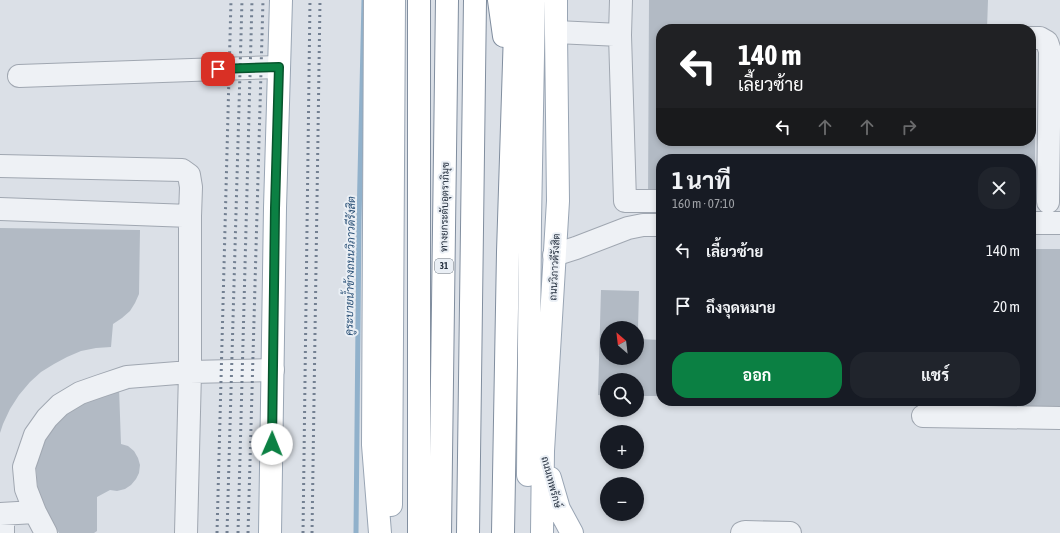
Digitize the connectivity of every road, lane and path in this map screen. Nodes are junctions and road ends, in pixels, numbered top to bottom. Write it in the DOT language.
graph roads {
  1 [pos="281,0"];
  2 [pos="375,0"];
  3 [pos="394,0"];
  4 [pos="419,0"];
  5 [pos="447,0"];
  6 [pos="475,0"];
  7 [pos="484,0"];
  8 [pos="499,0"];
  9 [pos="556,0"];
  10 [pos="621,0"];
  11 [pos="528,3"];
  12 [pos="556,32"];
  13 [pos="620,35"];
  14 [pos="1036,38"];
  15 [pos="279,67"];
  16 [pos="19,76"];
  17 [pos="513,96"];
  18 [pos="0,166"];
  19 [pos="656,201"];
  20 [pos="1046,201"];
  21 [pos="0,209"];
  22 [pos="190,216"];
  23 [pos="1036,223"];
  24 [pos="1060,223"];
  25 [pos="656,225"];
  26 [pos="554,255"];
  27 [pos="273,370"];
  28 [pos="190,372"];
  29 [pos="923,416"];
  30 [pos="1060,418"];
  31 [pos="543,451"];
  32 [pos="35,512"];
  33 [pos="2,520"];
  34 [pos="46,533"];
  35 [pos="186,533"];
  36 [pos="270,533"];
  37 [pos="380,533"];
  38 [pos="389,533"];
  39 [pos="419,533"];
  40 [pos="440,533"];
  41 [pos="468,533"];
  42 [pos="478,533"];
  43 [pos="503,533"];
  44 [pos="528,533"];
  45 [pos="542,533"];
  46 [pos="572,533"];
  47 [pos="742,533"];
  48 [pos="790,533"];
  1 -- 15 [label="main road"];
  2 -- 37 [label="main road"];
  3 -- 38 [label="main road"];
  4 -- 39 [label="main road"];
  5 -- 40 [label="main road, ทางยกระดับอุตราภิมุข / 31"];
  6 -- 41 [label="main road"];
  7 -- 42 [label="main road"];
  8 -- 17 [label="main road"];
  9 -- 12 [label="main road, ถนนวิภาวดีรังสิต"];
  10 -- 13 [label="lane"];
  11 -- 17 [label="main road"];
  11 -- 44 [label="main road"];
  12 -- 13 [label="lane"];
  12 -- 26 [label="main road, ถนนวิภาวดีรังสิต"];
  13 -- 19 [label="lane"];
  14 -- 20 [label="lane"];
  15 -- 16 [label="lane"];
  15 -- 27 [label="main road"];
  17 -- 43 [label="main road"];
  18 -- 22 [label="lane"];
  21 -- 22 [label="lane"];
  22 -- 28 [label="lane"];
  23 -- 24 [label="lane"];
  25 -- 26 [label="lane"];
  26 -- 31 [label="main road, ถนนวิภาวดีรังสิต"];
  27 -- 28 [label="lane"];
  27 -- 36 [label="main road"];
  28 -- 32 [label="lane"];
  28 -- 35 [label="lane"];
  29 -- 30 [label="lane"];
  31 -- 45 [label="main road, ถนนวิภาวดีรังสิต"];
  31 -- 46 [label="main road, ถนนเทพรักษ์"];
  32 -- 33 [label="lane"];
  32 -- 34 [label="lane"];
  47 -- 48 [label="lane"];
}
